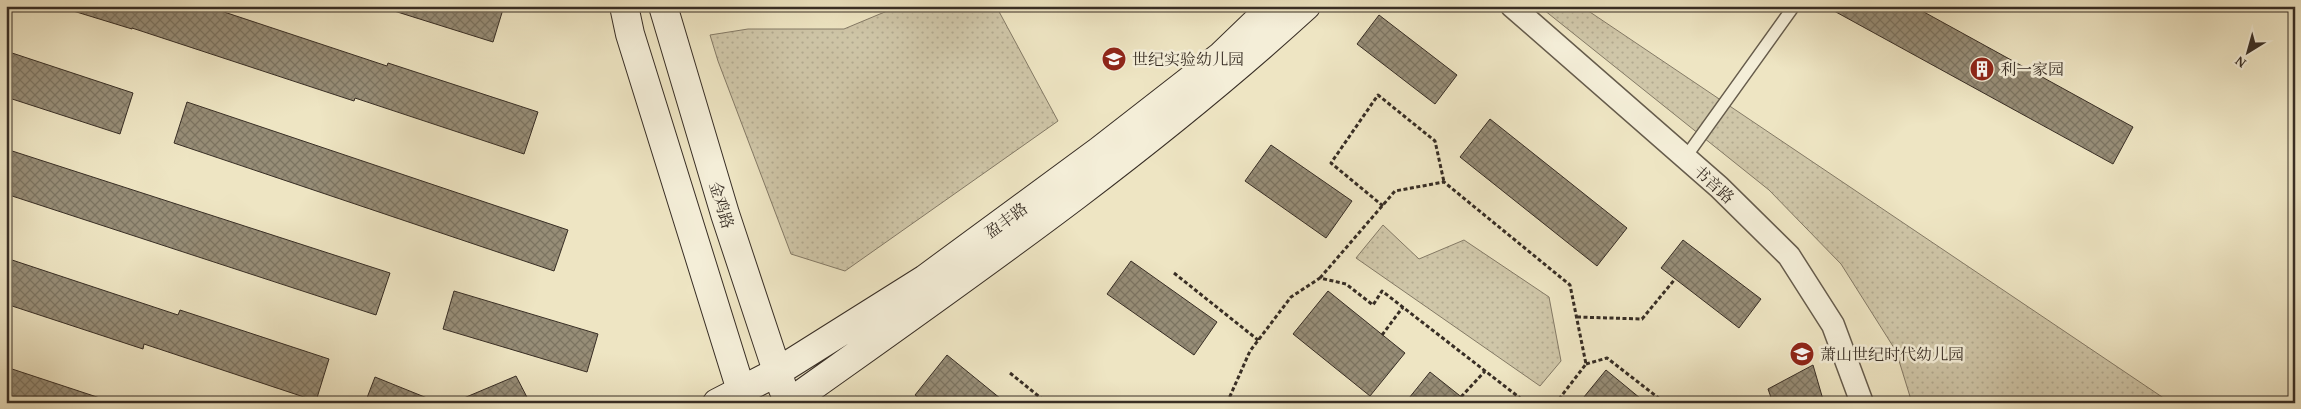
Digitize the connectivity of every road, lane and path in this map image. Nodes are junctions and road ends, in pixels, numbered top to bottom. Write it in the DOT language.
graph roads {
  1 [pos="624,6"];
  2 [pos="663,6"];
  3 [pos="1273,6"];
  4 [pos="1306,6"];
  5 [pos="1512,6"];
  6 [pos="1794,6"];
  7 [pos="1685,158"];
  8 [pos="1444,182"];
  9 [pos="1383,206"];
  10 [pos="1174,273"];
  11 [pos="1320,278"];
  12 [pos="1675,279"];
  13 [pos="1403,307"];
  14 [pos="1577,317"];
  15 [pos="1382,335"];
  16 [pos="1258,340"];
  17 [pos="1586,364"];
  18 [pos="1485,371"];
  19 [pos="777,372"];
  20 [pos="1010,373"];
  21 [pos="744,397"];
  22 [pos="1461,397"];
  23 [pos="717,403"];
  24 [pos="788,403"];
  25 [pos="1047,403"];
  26 [pos="1227,403"];
  27 [pos="1524,403"];
  28 [pos="1556,403"];
  29 [pos="1665,403"];
  30 [pos="1862,403"];
  1 -- 21 [label="main road"];
  2 -- 19 [label="main road, 金鸡路"];
  3 -- 19 [label="main road, 盈丰路"];
  4 -- 24 [label="main road, 盈丰路"];
  5 -- 7 [label="street, 书音路"];
  6 -- 7 [label="lane"];
  7 -- 30 [label="street, 书音路"];
  8 -- 9 [label="path"];
  8 -- 9 [label="path"];
  8 -- 14 [label="path"];
  9 -- 11 [label="path"];
  10 -- 16 [label="path"];
  11 -- 13 [label="path"];
  11 -- 16 [label="path"];
  12 -- 14 [label="path"];
  13 -- 15 [label="path"];
  13 -- 18 [label="path"];
  14 -- 17 [label="path"];
  16 -- 26 [label="path"];
  17 -- 28 [label="path"];
  17 -- 29 [label="path"];
  18 -- 22 [label="path"];
  18 -- 27 [label="path"];
  19 -- 21 [label="main road, 盈丰路"];
  19 -- 24 [label="main road, 金鸡路"];
  20 -- 25 [label="path"];
  21 -- 23 [label="main road, 盈丰路"];
}
